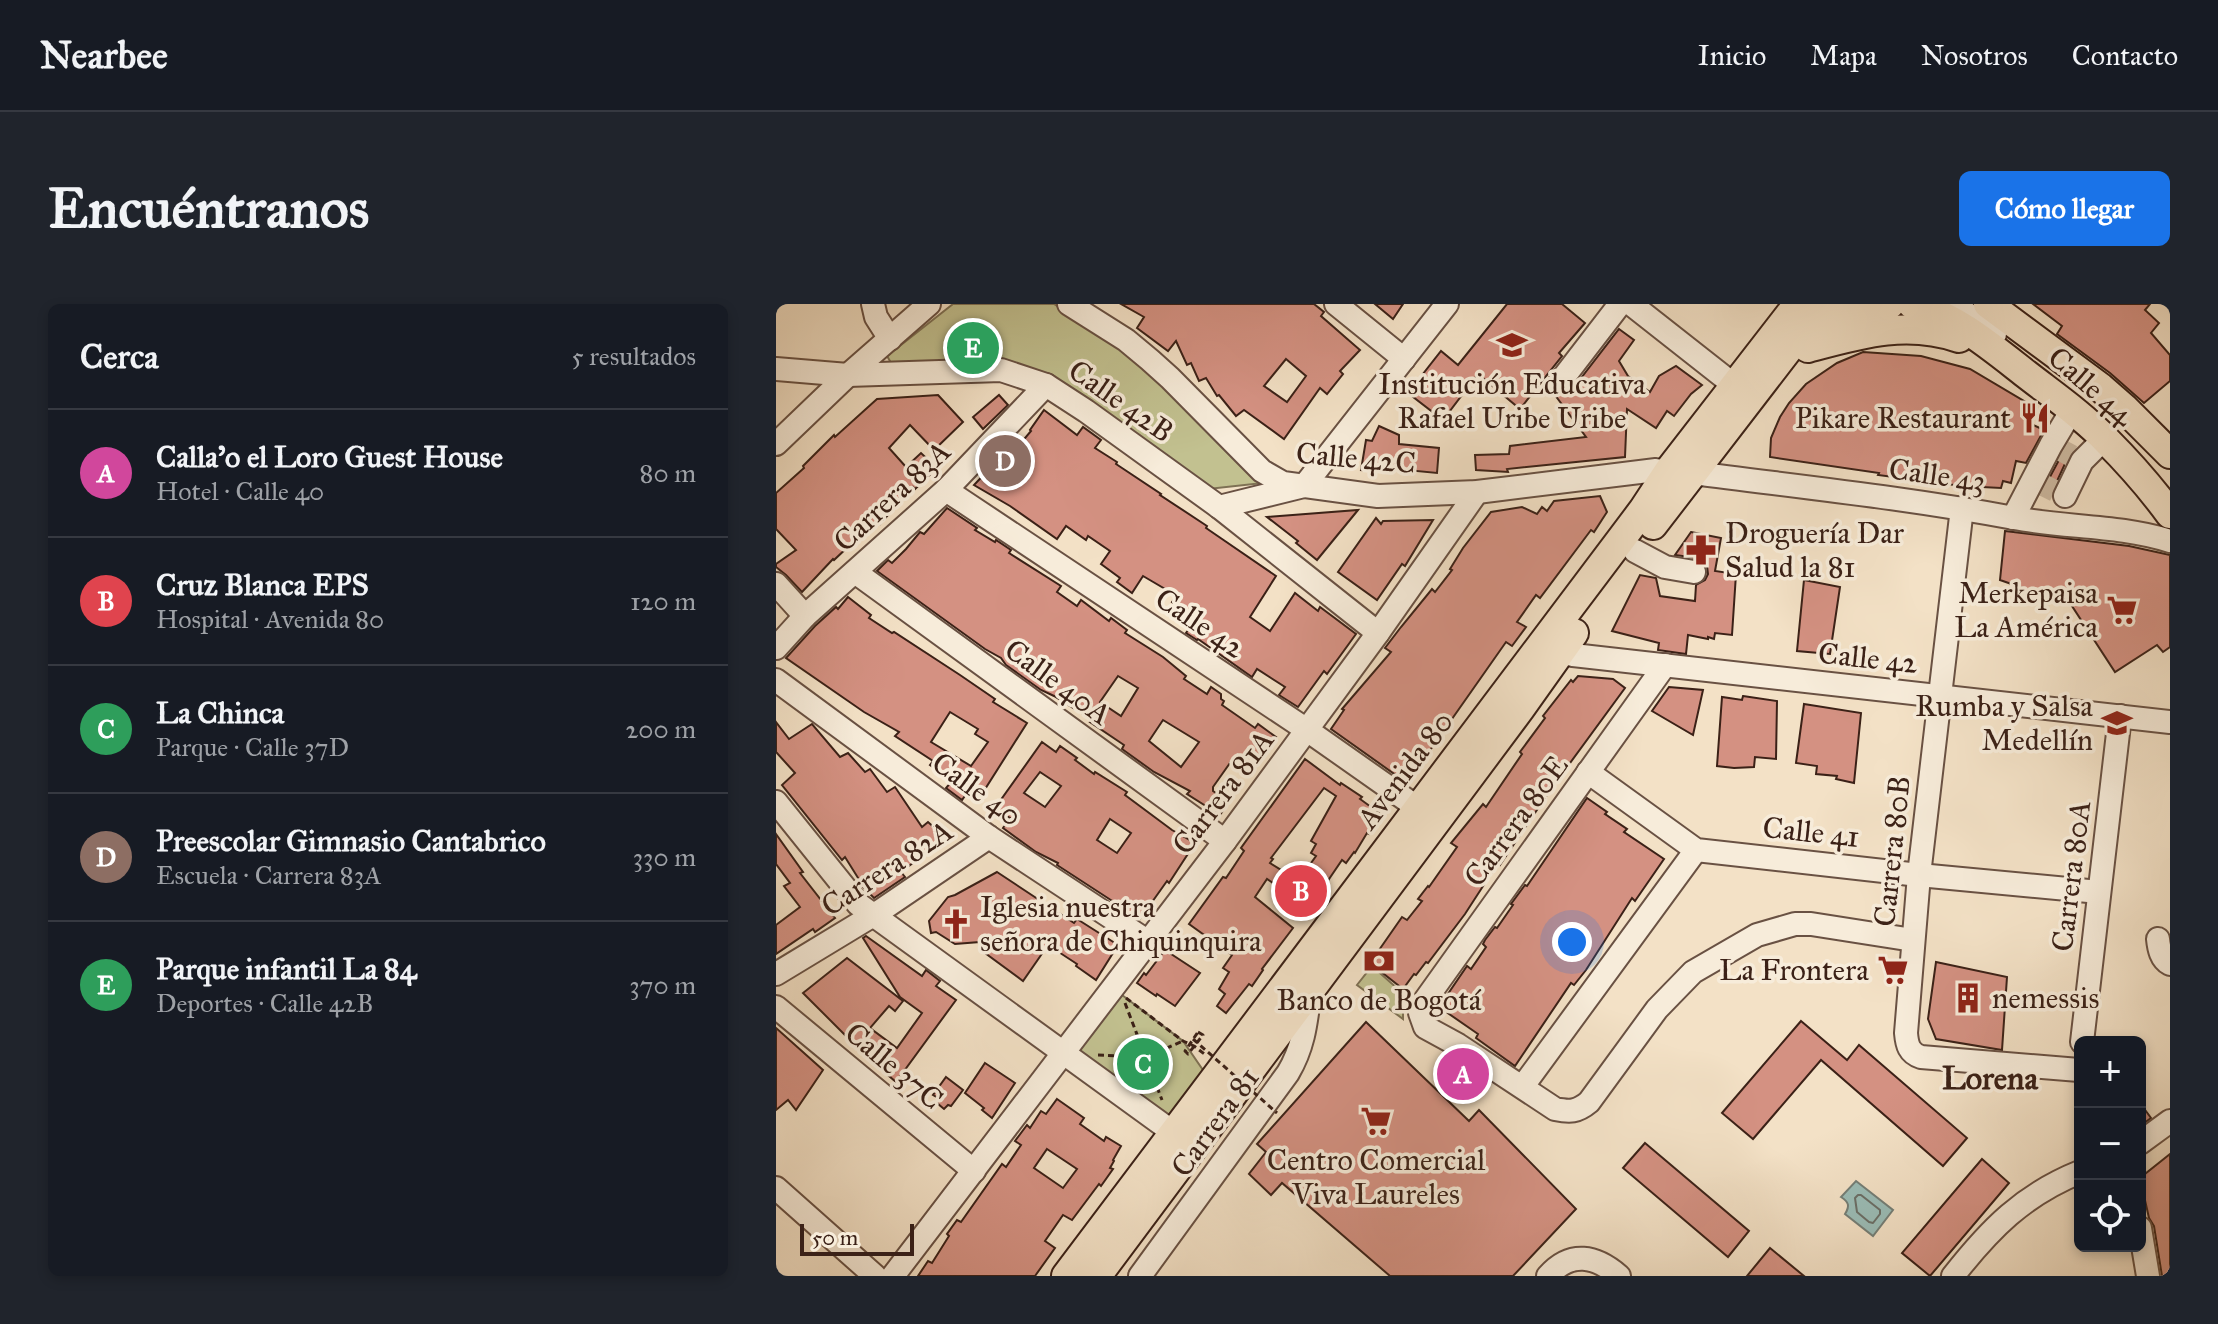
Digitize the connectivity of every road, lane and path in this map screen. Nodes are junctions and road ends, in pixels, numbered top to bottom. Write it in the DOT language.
graph roads {
  1 [pos="873,304"];
  2 [pos="929,304"];
  3 [pos="1069,304"];
  4 [pos="1336,304"];
  5 [pos="1447,304"];
  6 [pos="1620,304"];
  7 [pos="1631,304"];
  8 [pos="1780,304"];
  9 [pos="1798,304"];
  10 [pos="1890,304"];
  11 [pos="1912,304"];
  12 [pos="1954,304"];
  13 [pos="1841,306"];
  14 [pos="1991,306"];
  15 [pos="890,339"];
  16 [pos="1806,348"];
  17 [pos="1404,359"];
  18 [pos="2014,364"];
  19 [pos="776,369"];
  20 [pos="848,375"];
  21 [pos="1725,378"];
  22 [pos="1560,382"];
  23 [pos="1046,385"];
  24 [pos="2072,410"];
  25 [pos="2105,438"];
  26 [pos="776,444"];
  27 [pos="2066,453"];
  28 [pos="2170,453"];
  29 [pos="1656,470"];
  30 [pos="2170,470"];
  31 [pos="1694,473"];
  32 [pos="1304,486"];
  33 [pos="2048,487"];
  34 [pos="946,490"];
  35 [pos="1477,492"];
  36 [pos="2170,495"];
  37 [pos="1651,499"];
  38 [pos="1219,507"];
  39 [pos="1962,508"];
  40 [pos="2170,514"];
  41 [pos="2013,518"];
  42 [pos="2087,525"];
  43 [pos="2170,541"];
  44 [pos="1635,551"];
  45 [pos="855,572"];
  46 [pos="1694,572"];
  47 [pos="776,584"];
  48 [pos="805,616"];
  49 [pos="1378,633"];
  50 [pos="776,648"];
  51 [pos="1560,652"];
  52 [pos="1665,665"];
  53 [pos="776,680"];
  54 [pos="1940,696"];
  55 [pos="2120,716"];
  56 [pos="2170,722"];
  57 [pos="1307,730"];
  58 [pos="1588,772"];
  59 [pos="776,802"];
  60 [pos="1418,808"];
  61 [pos="989,837"];
  62 [pos="1225,841"];
  63 [pos="1696,850"];
  64 [pos="1919,875"];
  65 [pos="2099,892"];
  66 [pos="874,915"];
  67 [pos="2158,939"];
  68 [pos="1913,940"];
  69 [pos="1147,941"];
  70 [pos="2170,964"];
  71 [pos="776,974"];
  72 [pos="1310,991"];
  73 [pos="776,1007"];
  74 [pos="2083,1036"];
  75 [pos="1193,1039"];
  76 [pos="1183,1041"];
  77 [pos="1194,1046"];
  78 [pos="1064,1054"];
  79 [pos="1146,1057"];
  80 [pos="2074,1070"];
  81 [pos="1523,1086"];
  82 [pos="1277,1113"];
  83 [pos="1170,1121"];
  84 [pos="2170,1121"];
  85 [pos="2146,1139"];
  86 [pos="974,1171"];
  87 [pos="2074,1175"];
  88 [pos="776,1188"];
  89 [pos="2144,1252"];
  90 [pos="1146,1268"];
  91 [pos="875,1276"];
  92 [pos="893,1276"];
  93 [pos="1066,1276"];
  94 [pos="1097,1276"];
  95 [pos="1125,1276"];
  96 [pos="1548,1276"];
  97 [pos="1619,1276"];
  98 [pos="1953,1276"];
  99 [pos="2148,1276"];
  1 -- 15 [label="street"];
  2 -- 15 [label="street"];
  3 -- 32 [label="street, Calle 42C"];
  4 -- 17 [label="street"];
  5 -- 17 [label="street"];
  6 -- 22 [label="street"];
  7 -- 21 [label="street"];
  8 -- 21 [label="main road"];
  9 -- 37 [label="main road, Avenida 80"];
  10 -- 13 [label="main road"];
  11 -- 18 [label="main road, Calle 44"];
  12 -- 36 [label="street, Calle 44"];
  13 -- 16 [label="main road"];
  13 -- 31 [label="main road, Avenida 80"];
  14 -- 28 [label="main road, Calle 44"];
  14 -- 30 [label="street, Calle 44"];
  15 -- 20 [label="street"];
  16 -- 18 [label="main road"];
  16 -- 31 [label="main road"];
  17 -- 32 [label="street"];
  18 -- 24 [label="main road, Calle 44"];
  19 -- 20 [label="street, Calle 42B"];
  20 -- 23 [label="street, Calle 42B"];
  20 -- 26 [label="street"];
  21 -- 29 [label="main road"];
  23 -- 34 [label="street, Carrera 83A"];
  23 -- 38 [label="street, Calle 42B"];
  24 -- 25 [label="main road, Calle 44"];
  24 -- 27 [label="street"];
  25 -- 27 [label="street"];
  25 -- 40 [label="main road, Calle 44"];
  27 -- 33 [label="street"];
  27 -- 33 [label="street"];
  29 -- 35 [label="street, Calle 42C"];
  29 -- 37 [label="main road"];
  31 -- 39 [label="street, Calle 43"];
  31 -- 44 [label="main road, Avenida 80"];
  32 -- 35 [label="street, Calle 42C"];
  32 -- 38 [label="street"];
  33 -- 41 [label="street"];
  33 -- 42 [label="street"];
  34 -- 45 [label="street, Carrera 83A"];
  34 -- 57 [label="street, Calle 42"];
  35 -- 49 [label="street, Carrera 81A"];
  37 -- 60 [label="main road, Avenida 80"];
  38 -- 49 [label="street, Calle 42B"];
  39 -- 41 [label="street, Calle 43"];
  39 -- 54 [label="street, Carrera 80B"];
  41 -- 42 [label="street, Calle 43"];
  42 -- 43 [label="street, Calle 43"];
  44 -- 46 [label="street"];
  44 -- 51 [label="main road, Avenida 80"];
  45 -- 48 [label="street, Carrera 83A"];
  45 -- 62 [label="street, Calle 40A"];
  47 -- 48 [label="street"];
  48 -- 50 [label="street, Carrera 83A"];
  49 -- 57 [label="street, Carrera 81A"];
  51 -- 52 [label="street, Calle 42"];
  51 -- 72 [label="main road, Avenida 80"];
  52 -- 54 [label="street, Calle 42"];
  52 -- 58 [label="street, Carrera 80E"];
  53 -- 61 [label="street, Calle 40"];
  54 -- 55 [label="street, Calle 42"];
  54 -- 64 [label="street, Carrera 80B"];
  55 -- 56 [label="street, Calle 42"];
  55 -- 65 [label="street, Carrera 80A"];
  57 -- 60 [label="street, Calle 42"];
  57 -- 62 [label="street, Carrera 81A"];
  58 -- 63 [label="street, Calle 41"];
  58 -- 81 [label="street, Carrera 80E"];
  59 -- 66 [label="street"];
  60 -- 83 [label="main road, Avenida 80"];
  61 -- 66 [label="street, Carrera 82A"];
  61 -- 69 [label="street, Calle 40"];
  62 -- 69 [label="street, Carrera 81A"];
  63 -- 64 [label="street, Calle 41"];
  63 -- 81 [label="street"];
  64 -- 65 [label="street, Calle 41"];
  64 -- 68 [label="street, Carrera 80B"];
  65 -- 74 [label="street, Carrera 80A"];
  66 -- 71 [label="street, Carrera 82A"];
  66 -- 78 [label="street"];
  67 -- 70 [label="street"];
  68 -- 80 [label="street, Carrera 80B"];
  68 -- 81 [label="street"];
  69 -- 78 [label="street, Carrera 81A"];
  72 -- 90 [label="street, Carrera 81"];
  72 -- 94 [label="main road, Avenida 80"];
  73 -- 86 [label="street, Calle 37C"];
  75 -- 77 [label="path"];
  75 -- 77 [label="path"];
  75 -- 82 [label="path, bridge"];
  76 -- 77 [label="path"];
  76 -- 79 [label="path"];
  76 -- 79 [label="path"];
  78 -- 79 [label="path"];
  78 -- 83 [label="street"];
  78 -- 86 [label="street, Carrera 81A"];
  79 -- 83 [label="path"];
  83 -- 93 [label="main road, Avenida 80"];
  84 -- 85 [label="street"];
  86 -- 92 [label="street, Carrera 81A"];
  87 -- 98 [label="street"];
  88 -- 91 [label="street"];
  89 -- 99 [label="street"];
  90 -- 95 [label="street"];
  96 -- 97 [label="street"];
}
